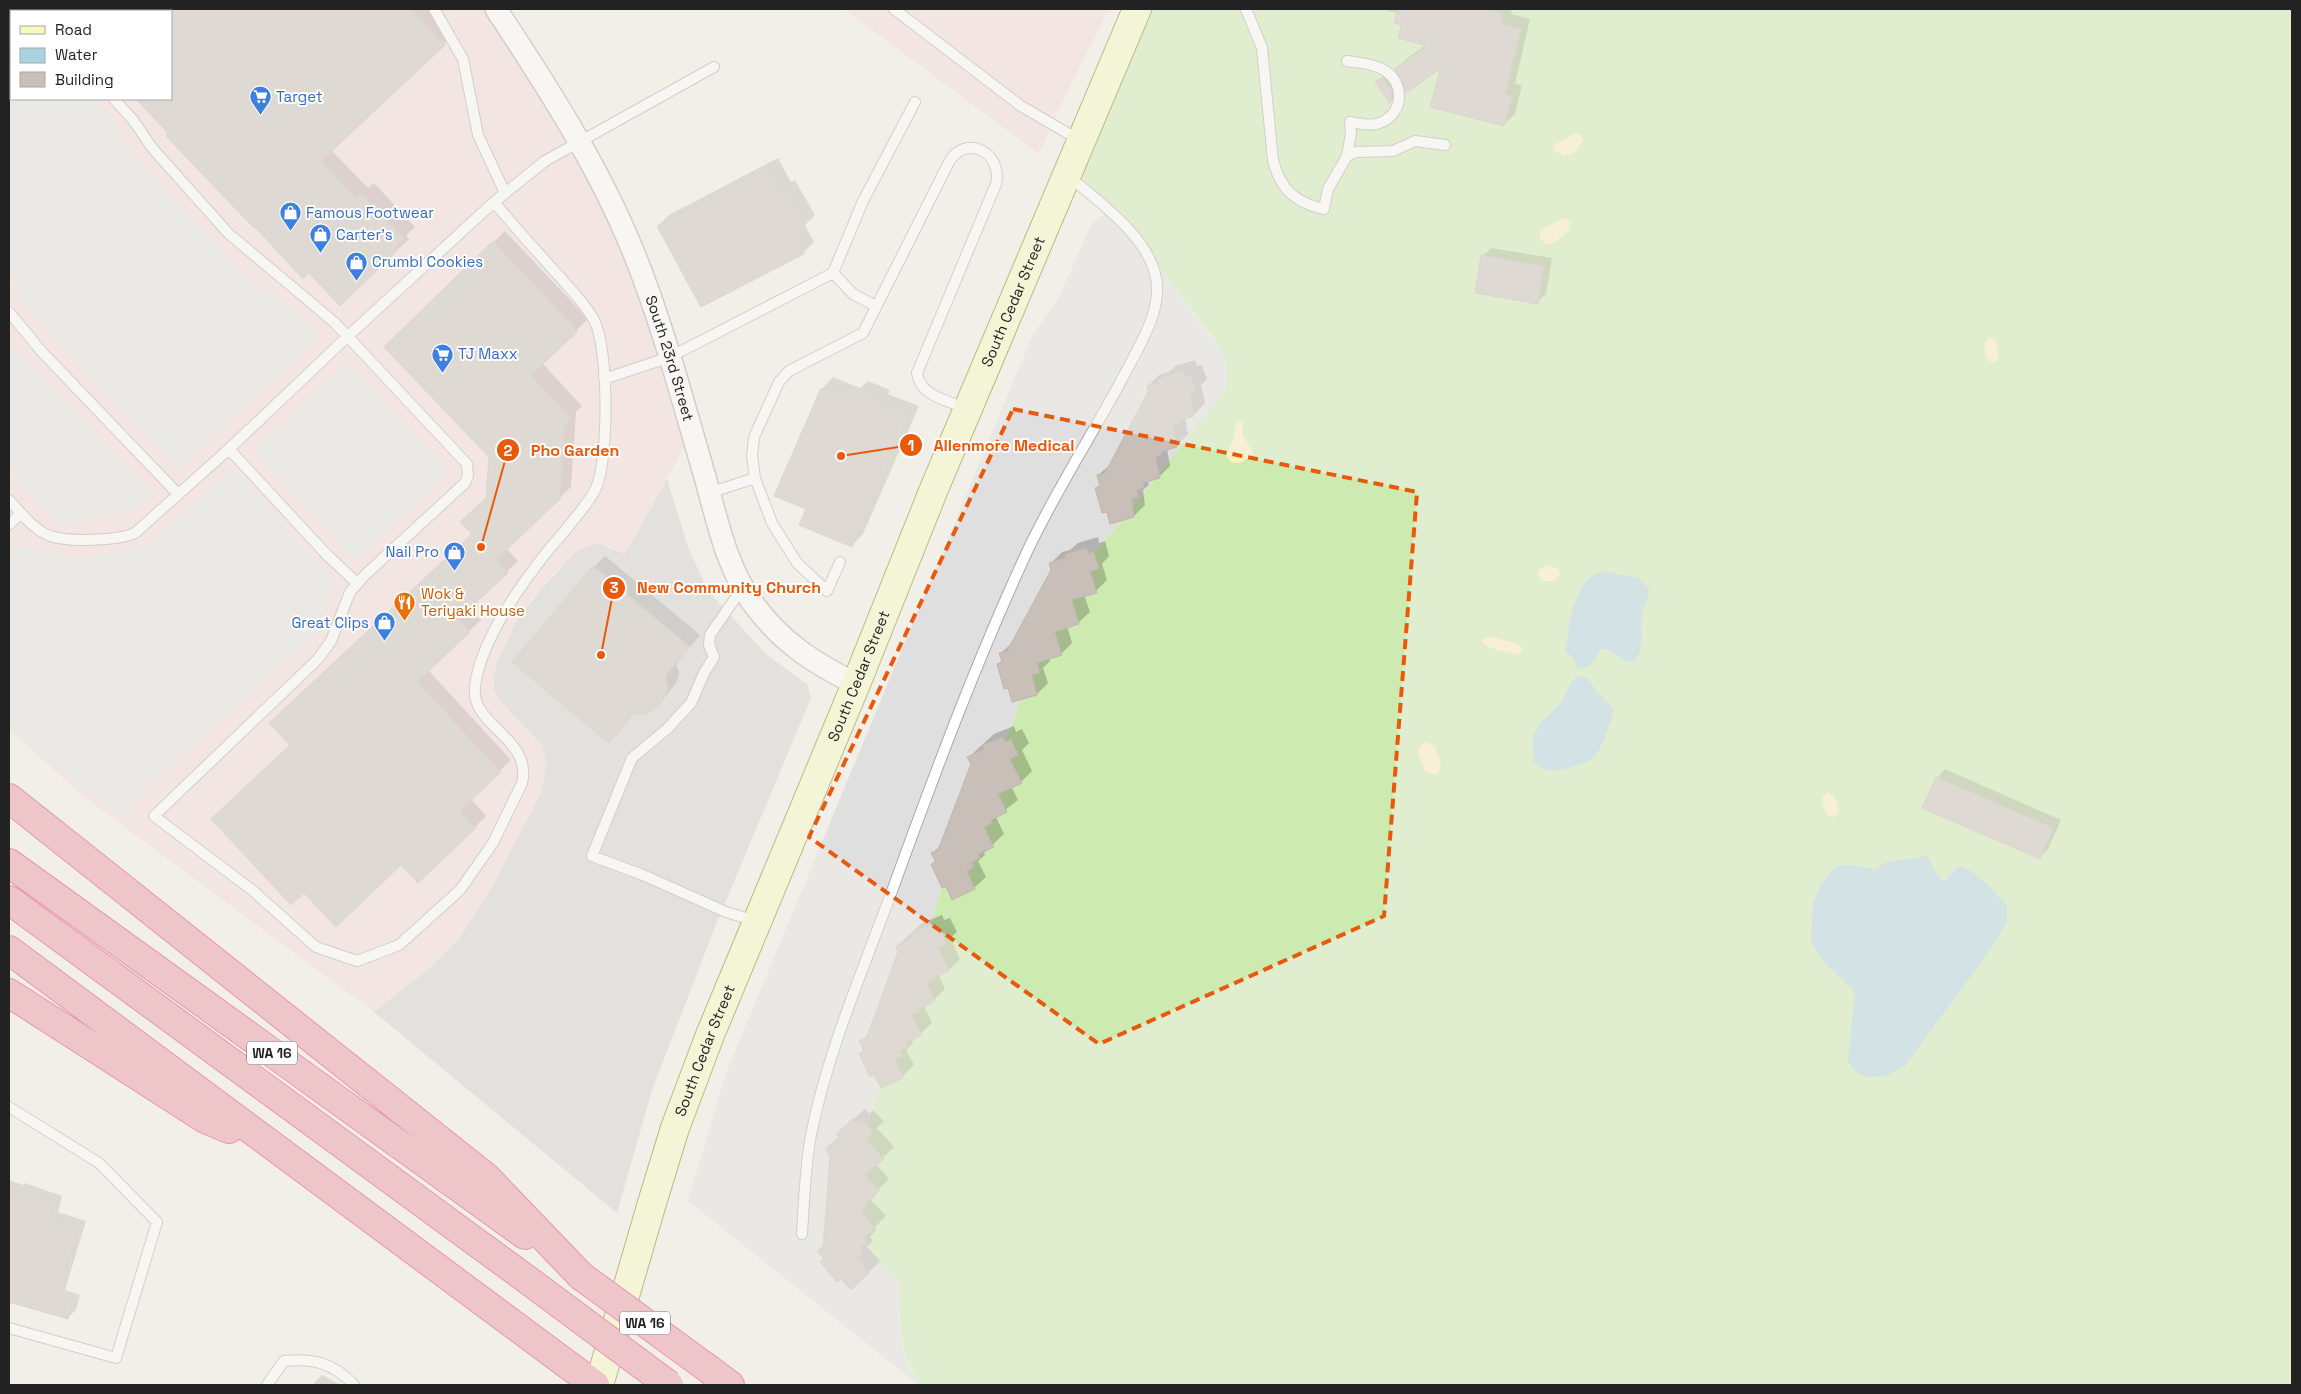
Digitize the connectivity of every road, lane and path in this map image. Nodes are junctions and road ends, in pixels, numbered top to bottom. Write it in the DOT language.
graph roads {
  1 [pos="435,9"];
  2 [pos="496,9"];
  3 [pos="894,9"];
  4 [pos="1137,9"];
  5 [pos="1246,9"];
  6 [pos="1347,61"];
  7 [pos="714,67"];
  8 [pos="115,100"];
  9 [pos="915,102"];
  10 [pos="1081,141"];
  11 [pos="579,143"];
  12 [pos="1445,145"];
  13 [pos="1346,156"];
  14 [pos="1066,175"];
  15 [pos="505,193"];
  16 [pos="494,202"];
  17 [pos="833,273"];
  18 [pos="876,306"];
  19 [pos="9,312"];
  20 [pos="347,337"];
  21 [pos="670,357"];
  22 [pos="604,379"];
  23 [pos="969,410"];
  24 [pos="229,449"];
  25 [pos="755,478"];
  26 [pos="709,493"];
  27 [pos="178,494"];
  28 [pos="9,500"];
  29 [pos="21,513"];
  30 [pos="9,525"];
  31 [pos="840,562"];
  32 [pos="357,583"];
  33 [pos="743,587"];
  34 [pos="856,684"];
  35 [pos="9,798"];
  36 [pos="9,863"];
  37 [pos="9,900"];
  38 [pos="757,921"];
  39 [pos="9,950"];
  40 [pos="9,993"];
  41 [pos="9,1107"];
  42 [pos="272,1146"];
  43 [pos="802,1234"];
  44 [pos="536,1235"];
  45 [pos="9,1328"];
  46 [pos="720,1378"];
  47 [pos="267,1385"];
  48 [pos="354,1385"];
  49 [pos="595,1385"];
  50 [pos="599,1385"];
  51 [pos="669,1385"];
  1 -- 15 [label="lane"];
  2 -- 11 [label="street, South 23rd Street"];
  3 -- 10 [label="lane"];
  4 -- 10 [label="main road, South Cedar Street"];
  5 -- 13 [label="lane"];
  6 -- 13 [label="lane"];
  7 -- 11 [label="lane"];
  8 -- 20 [label="lane"];
  9 -- 17 [label="lane"];
  10 -- 14 [label="main road, South Cedar Street"];
  11 -- 15 [label="lane"];
  11 -- 21 [label="street, South 23rd Street"];
  12 -- 13 [label="lane"];
  14 -- 23 [label="main road, South Cedar Street"];
  14 -- 43 [label="lane"];
  15 -- 16 [label="lane"];
  16 -- 20 [label="lane"];
  16 -- 22 [label="lane"];
  17 -- 18 [label="lane"];
  17 -- 21 [label="lane"];
  18 -- 23 [label="lane"];
  18 -- 25 [label="lane"];
  19 -- 27 [label="lane"];
  20 -- 24 [label="lane"];
  20 -- 32 [label="lane"];
  21 -- 22 [label="lane"];
  21 -- 26 [label="street, South 23rd Street"];
  22 -- 32 [label="lane"];
  23 -- 34 [label="main road, South Cedar Street"];
  24 -- 27 [label="lane"];
  24 -- 32 [label="lane"];
  25 -- 26 [label="lane"];
  25 -- 31 [label="lane"];
  26 -- 33 [label="street, South 23rd Street"];
  27 -- 29 [label="lane"];
  28 -- 29 [label="lane"];
  29 -- 30 [label="lane"];
  33 -- 34 [label="street, South 23rd Street"];
  33 -- 38 [label="lane"];
  34 -- 38 [label="main road, South Cedar Street"];
  35 -- 44 [label="highway"];
  36 -- 44 [label="highway, WA 16"];
  37 -- 51 [label="highway, bridge"];
  38 -- 50 [label="main road, South Cedar Street"];
  39 -- 42 [label="highway"];
  40 -- 42 [label="highway"];
  41 -- 45 [label="lane"];
  42 -- 49 [label="highway"];
  44 -- 46 [label="highway, WA 16, bridge"];
  47 -- 48 [label="lane"];
}
